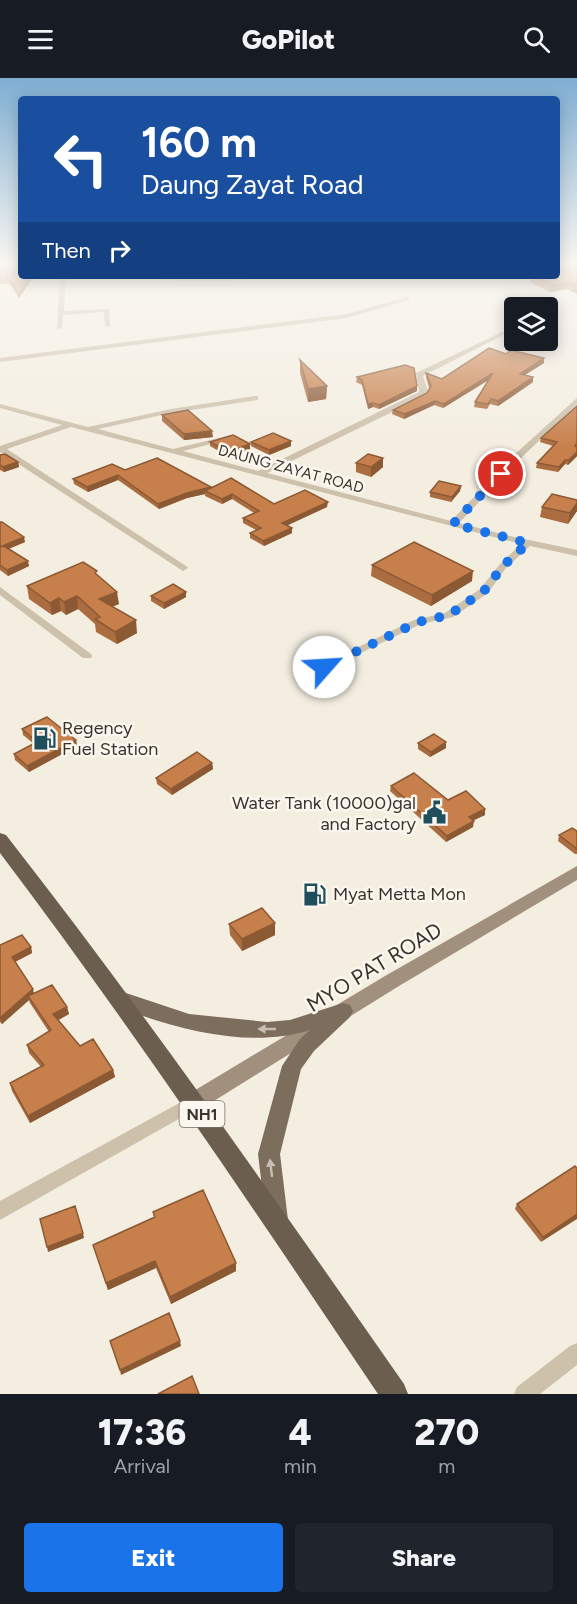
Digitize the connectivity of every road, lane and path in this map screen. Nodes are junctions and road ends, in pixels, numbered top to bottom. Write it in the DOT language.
graph roads {
  1 [pos="264,326"];
  2 [pos="504,333"];
  3 [pos="0,360"];
  4 [pos="255,398"];
  5 [pos="577,400"];
  6 [pos="0,406"];
  7 [pos="565,410"];
  8 [pos="577,413"];
  9 [pos="69,425"];
  10 [pos="86,429"];
  11 [pos="228,437"];
  12 [pos="1,449"];
  13 [pos="172,452"];
  14 [pos="258,474"];
  15 [pos="453,524"];
  16 [pos="528,543"];
  17 [pos="577,553"];
  18 [pos="183,568"];
  19 [pos="0,590"];
  20 [pos="87,656"];
  21 [pos="324,667"];
  22 [pos="0,840"];
  23 [pos="577,872"];
  24 [pos="120,999"];
  25 [pos="344,1011"];
  26 [pos="194,1102"];
  27 [pos="0,1211"];
  28 [pos="278,1226"];
  29 [pos="577,1353"];
  30 [pos="394,1394"];
  31 [pos="524,1394"];
  1 -- 3 [label="street"];
  2 -- 14 [label="street"];
  4 -- 10 [label="street"];
  5 -- 7 [label="street"];
  6 -- 9 [label="street, DAUNG ZAYAT ROAD"];
  7 -- 8 [label="street"];
  7 -- 15 [label="street"];
  9 -- 10 [label="street, DAUNG ZAYAT ROAD"];
  9 -- 12 [label="street"];
  10 -- 13 [label="street, DAUNG ZAYAT ROAD"];
  11 -- 13 [label="street"];
  12 -- 18 [label="street"];
  13 -- 14 [label="street, DAUNG ZAYAT ROAD"];
  14 -- 15 [label="street, DAUNG ZAYAT ROAD"];
  15 -- 16 [label="street, DAUNG ZAYAT ROAD"];
  16 -- 17 [label="street, DAUNG ZAYAT ROAD"];
  16 -- 21 [label="street"];
  19 -- 20 [label="street"];
  22 -- 24 [label="highway, NH1"];
  23 -- 25 [label="main road, MYO PAT ROAD"];
  25 -- 24 [label="main road, one-way"];
  24 -- 26 [label="highway, NH1"];
  25 -- 26 [label="main road, MYO PAT ROAD"];
  28 -- 25 [label="main road, one-way"];
  26 -- 27 [label="street"];
  26 -- 28 [label="highway, NH1"];
  28 -- 30 [label="highway, NH1"];
  29 -- 31 [label="street"];
}
